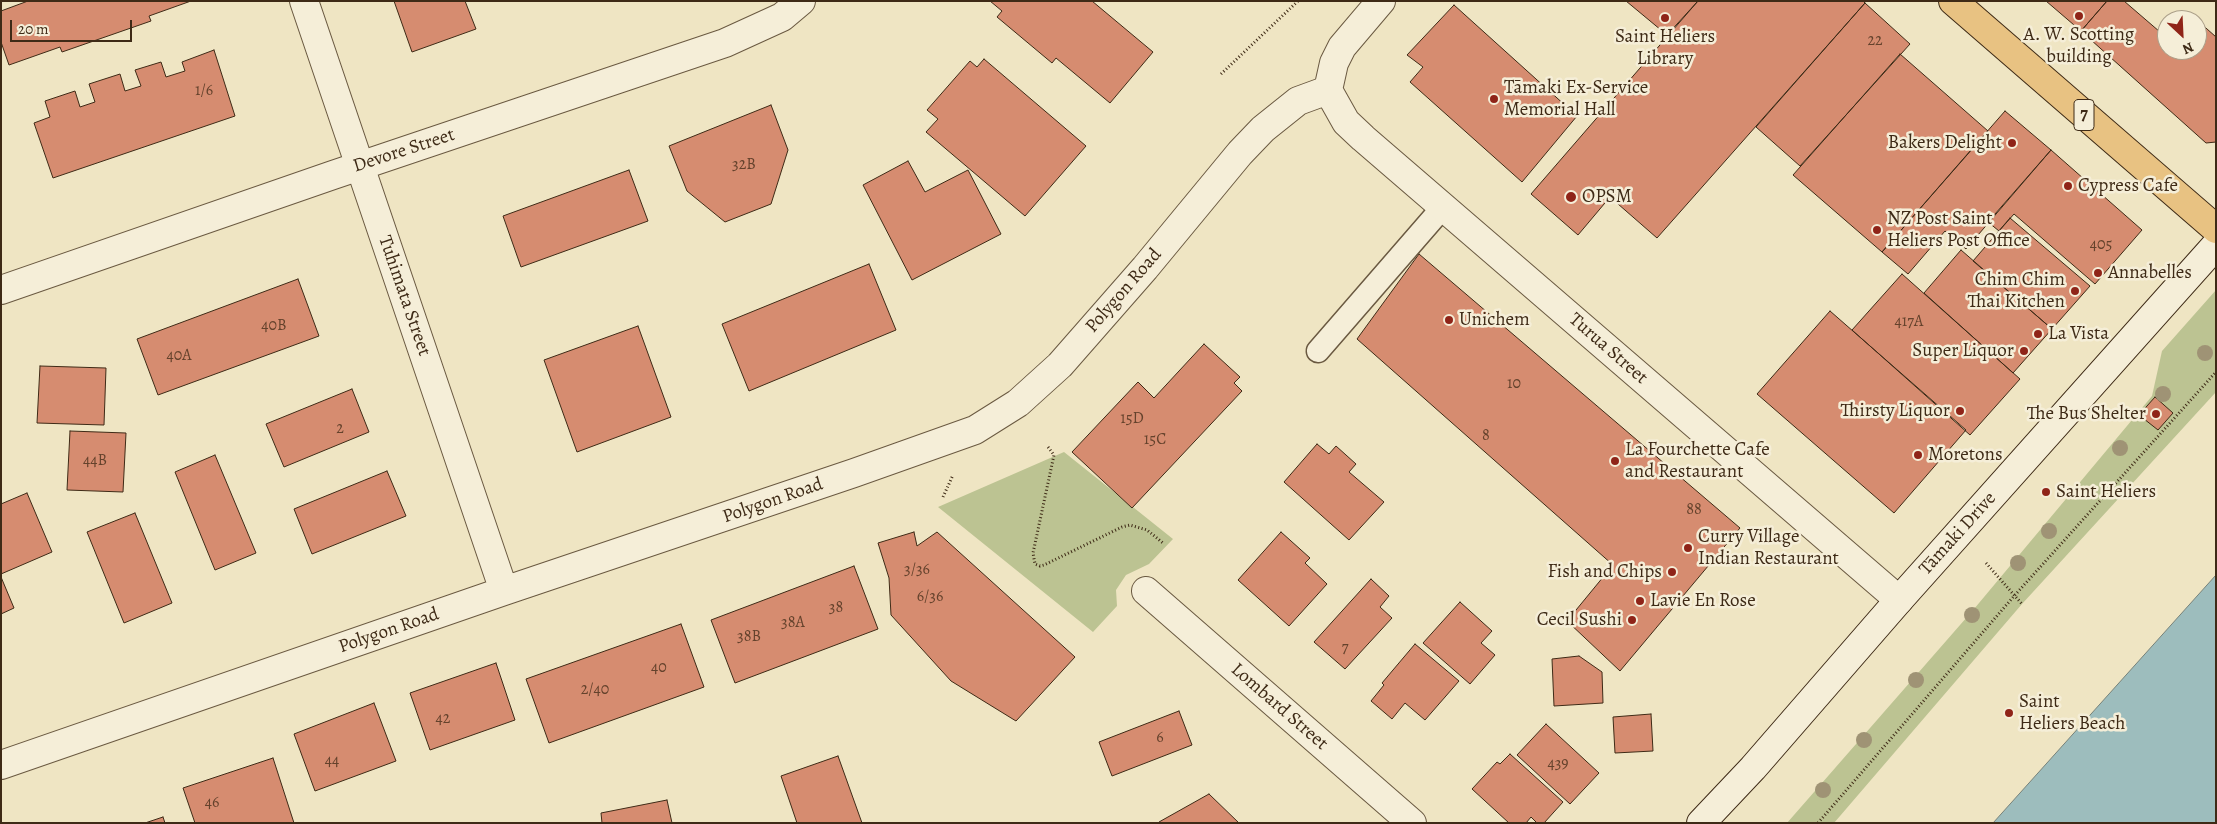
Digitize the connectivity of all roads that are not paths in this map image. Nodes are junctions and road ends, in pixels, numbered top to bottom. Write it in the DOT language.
graph roads {
  1 [pos="304,1"];
  2 [pos="801,1"];
  3 [pos="1381,1"];
  4 [pos="1953,1"];
  5 [pos="1328,90"];
  6 [pos="360,166"];
  7 [pos="1443,207"];
  8 [pos="2216,229"];
  9 [pos="2216,245"];
  10 [pos="1,290"];
  11 [pos="1318,351"];
  12 [pos="504,591"];
  13 [pos="1146,591"];
  14 [pos="1898,600"];
  15 [pos="1,765"];
  16 [pos="1412,823"];
  17 [pos="1701,823"];
  1 -- 6 [label="street, Tuhimata Street"];
  2 -- 6 [label="street, Devore Street"];
  3 -- 5 [label="street"];
  4 -- 8 [label="main road, 7"];
  5 -- 7 [label="street, Turua Street"];
  5 -- 12 [label="street, Polygon Road"];
  6 -- 10 [label="street, Devore Street"];
  6 -- 12 [label="street, Tuhimata Street"];
  7 -- 11 [label="lane"];
  7 -- 14 [label="street, Turua Street"];
  9 -- 14 [label="street, Tāmaki Drive"];
  12 -- 15 [label="street, Polygon Road"];
  13 -- 16 [label="street, Lombard Street"];
  14 -- 17 [label="street, Tāmaki Drive"];
}
